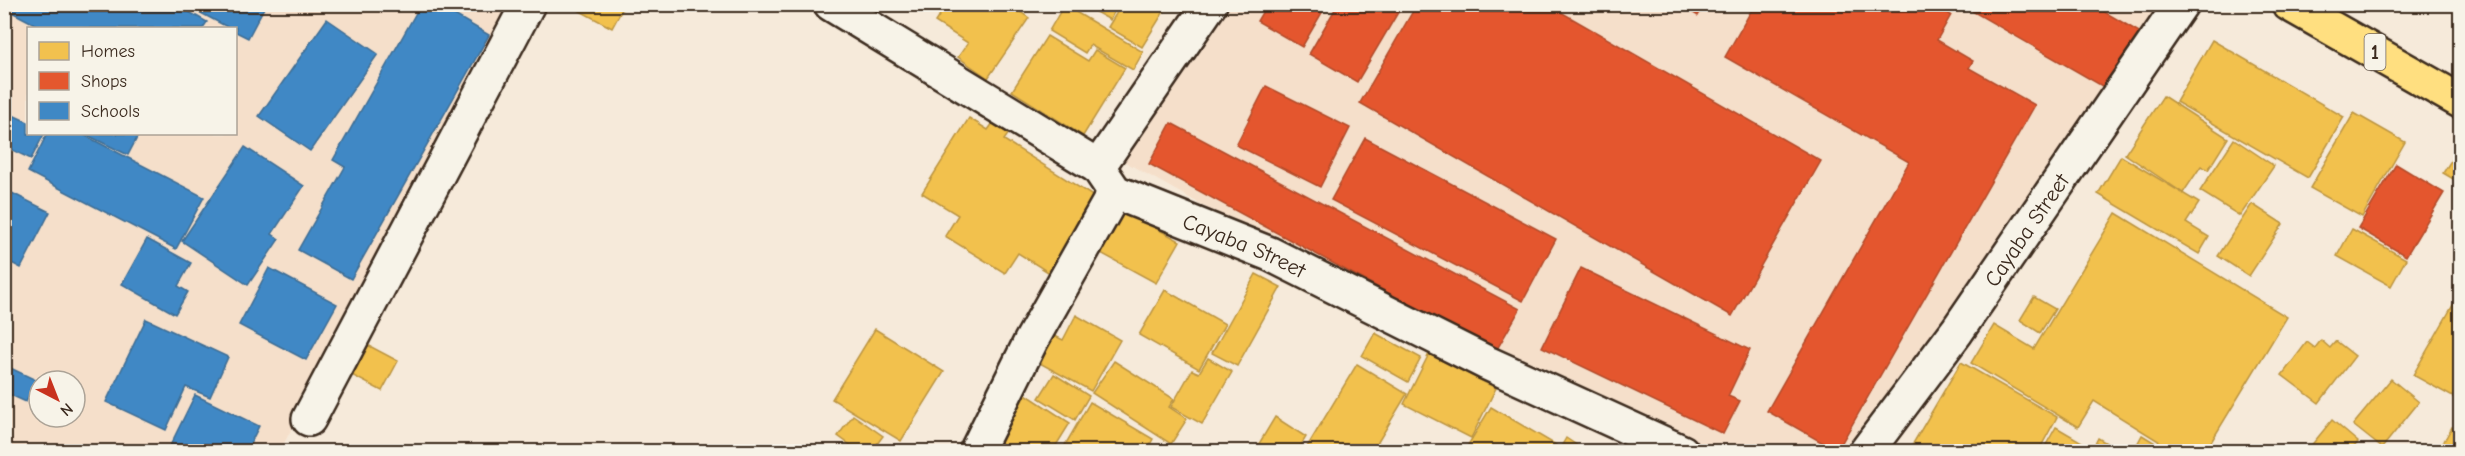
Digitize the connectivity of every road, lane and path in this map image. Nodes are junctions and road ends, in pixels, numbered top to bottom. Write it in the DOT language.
graph roads {
  1 [pos="528,4"];
  2 [pos="831,4"];
  3 [pos="1210,4"];
  4 [pos="2181,4"];
  5 [pos="2289,4"];
  6 [pos="2460,101"];
  7 [pos="1106,180"];
  8 [pos="309,419"];
  9 [pos="976,452"];
  10 [pos="1682,452"];
  11 [pos="1866,452"];
  1 -- 8 [label="street"];
  2 -- 7 [label="street, Cayaba Street"];
  3 -- 7 [label="street"];
  4 -- 11 [label="street, Cayaba Street"];
  5 -- 6 [label="main road, 1"];
  7 -- 9 [label="street"];
  7 -- 10 [label="street, Cayaba Street"];
}
